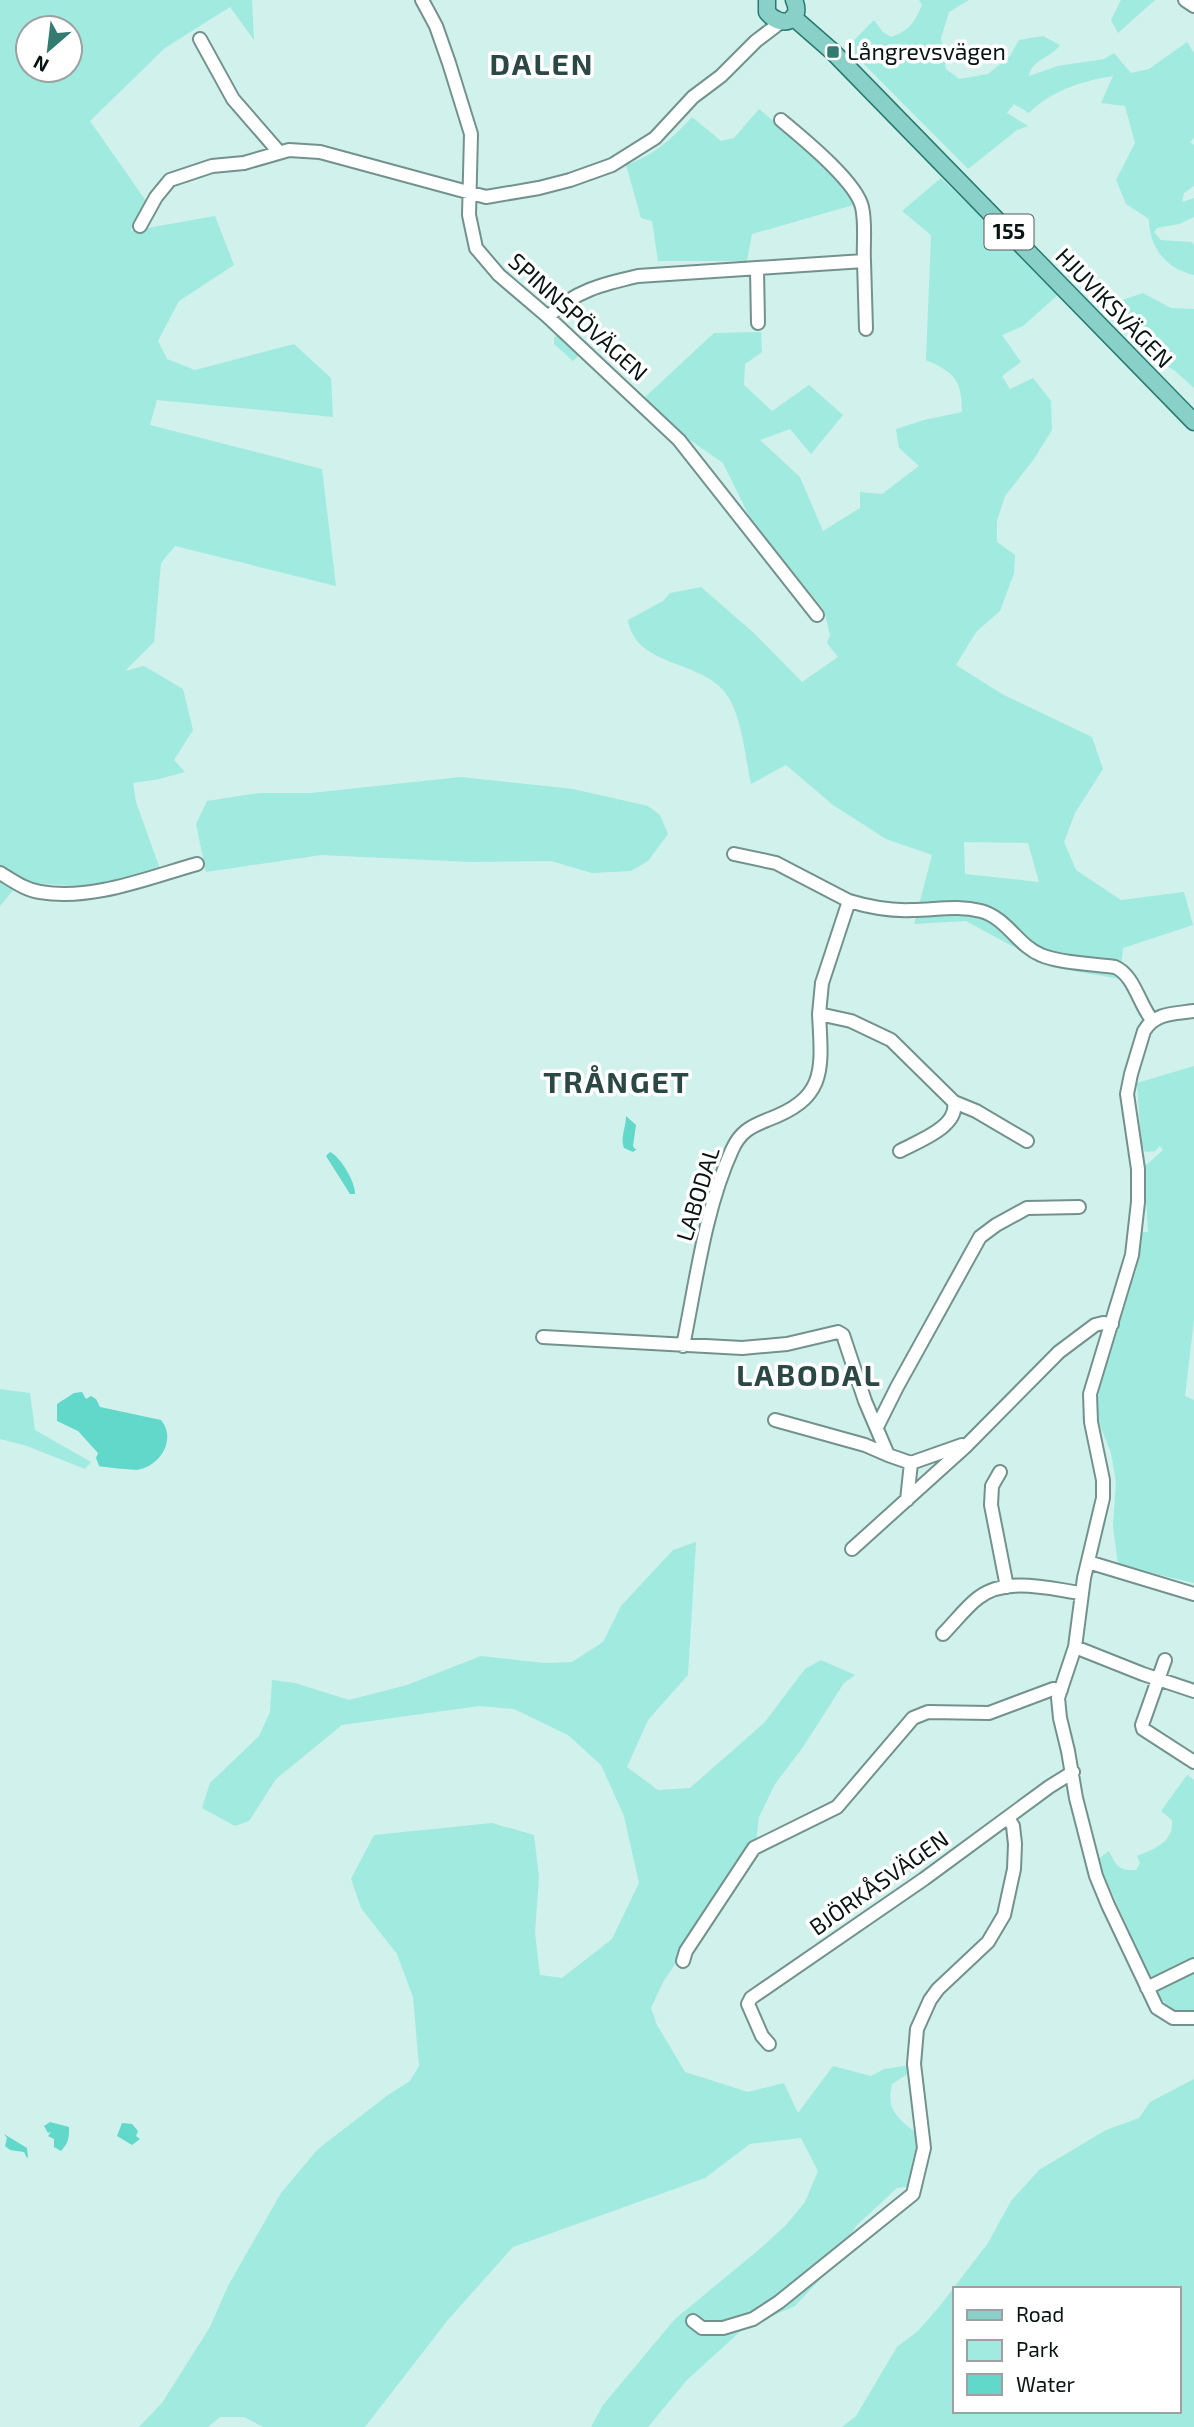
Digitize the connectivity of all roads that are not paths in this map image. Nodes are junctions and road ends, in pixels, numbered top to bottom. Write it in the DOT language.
graph roads {
  1 [pos="422,0"];
  2 [pos="1185,0"];
  3 [pos="766,4"];
  4 [pos="1194,6"];
  5 [pos="793,9"];
  6 [pos="200,39"];
  7 [pos="756,41"];
  8 [pos="781,120"];
  9 [pos="279,152"];
  10 [pos="469,193"];
  11 [pos="140,226"];
  12 [pos="864,261"];
  13 [pos="757,270"];
  14 [pos="548,317"];
  15 [pos="758,323"];
  16 [pos="866,329"];
  17 [pos="1194,422"];
  18 [pos="817,615"];
  19 [pos="734,854"];
  20 [pos="197,864"];
  21 [pos="0,873"];
  22 [pos="849,901"];
  23 [pos="1194,1011"];
  24 [pos="819,1014"];
  25 [pos="1152,1020"];
  26 [pos="954,1102"];
  27 [pos="1027,1140"];
  28 [pos="900,1152"];
  29 [pos="1079,1207"];
  30 [pos="1112,1324"];
  31 [pos="543,1337"];
  32 [pos="683,1346"];
  33 [pos="775,1420"];
  34 [pos="877,1427"];
  35 [pos="965,1447"];
  36 [pos="888,1455"];
  37 [pos="911,1463"];
  38 [pos="1000,1472"];
  39 [pos="907,1500"];
  40 [pos="852,1549"];
  41 [pos="1087,1562"];
  42 [pos="1007,1587"];
  43 [pos="1082,1593"];
  44 [pos="1194,1594"];
  45 [pos="943,1633"];
  46 [pos="1075,1647"];
  47 [pos="1165,1660"];
  48 [pos="1159,1679"];
  49 [pos="1061,1690"];
  50 [pos="1194,1691"];
  51 [pos="1194,1762"];
  52 [pos="1073,1772"];
  53 [pos="1008,1818"];
  54 [pos="683,1961"];
  55 [pos="1194,1965"];
  56 [pos="1147,1988"];
  57 [pos="1194,2018"];
  58 [pos="769,2044"];
  59 [pos="693,2321"];
  1 -- 10 [label="street, SPINNSPÖVÄGEN"];
  2 -- 4 [label="street"];
  3 -- 5 [label="main road, HJUVIKSVÄGEN / 155"];
  3 -- 7 [label="street"];
  5 -- 7 [label="street"];
  5 -- 17 [label="main road, HJUVIKSVÄGEN / 155"];
  6 -- 9 [label="street"];
  7 -- 10 [label="street"];
  8 -- 12 [label="street"];
  9 -- 10 [label="street"];
  9 -- 11 [label="street"];
  10 -- 14 [label="street, SPINNSPÖVÄGEN"];
  12 -- 13 [label="street"];
  12 -- 16 [label="street"];
  13 -- 14 [label="street"];
  13 -- 15 [label="street"];
  14 -- 18 [label="street, SPINNSPÖVÄGEN"];
  19 -- 22 [label="street"];
  20 -- 21 [label="street"];
  22 -- 24 [label="street, LABODAL"];
  22 -- 25 [label="street"];
  23 -- 25 [label="street"];
  24 -- 26 [label="street"];
  24 -- 32 [label="street, LABODAL"];
  25 -- 30 [label="street"];
  26 -- 27 [label="street"];
  26 -- 28 [label="street"];
  29 -- 34 [label="street"];
  30 -- 35 [label="street"];
  30 -- 41 [label="street"];
  31 -- 32 [label="street"];
  32 -- 34 [label="street"];
  33 -- 36 [label="street"];
  34 -- 36 [label="street"];
  35 -- 37 [label="street"];
  35 -- 39 [label="street"];
  36 -- 37 [label="street"];
  37 -- 39 [label="street"];
  38 -- 42 [label="street"];
  39 -- 40 [label="street"];
  41 -- 43 [label="street"];
  41 -- 44 [label="street"];
  42 -- 43 [label="street"];
  42 -- 45 [label="street"];
  43 -- 46 [label="street"];
  46 -- 48 [label="street"];
  46 -- 49 [label="street"];
  47 -- 48 [label="street"];
  48 -- 50 [label="street"];
  48 -- 51 [label="street"];
  49 -- 52 [label="street"];
  49 -- 54 [label="street"];
  52 -- 53 [label="street, BJÖRKÅSVÄGEN"];
  52 -- 56 [label="street"];
  53 -- 58 [label="street, BJÖRKÅSVÄGEN"];
  53 -- 59 [label="street"];
  55 -- 56 [label="street"];
  56 -- 57 [label="street"];
}
